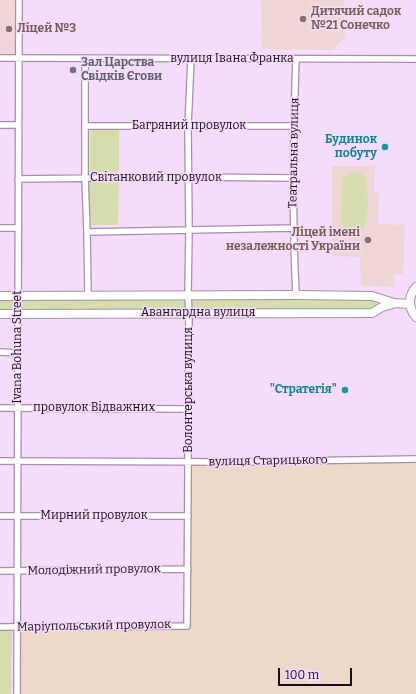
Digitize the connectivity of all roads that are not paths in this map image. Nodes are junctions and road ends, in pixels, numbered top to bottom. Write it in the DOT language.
graph roads {
  1 [pos="19,0"];
  2 [pos="0,58"];
  3 [pos="19,58"];
  4 [pos="85,58"];
  5 [pos="191,59"];
  6 [pos="296,59"];
  7 [pos="416,59"];
  8 [pos="0,125"];
  9 [pos="18,125"];
  10 [pos="85,126"];
  11 [pos="188,126"];
  12 [pos="294,126"];
  13 [pos="188,177"];
  14 [pos="85,178"];
  15 [pos="294,178"];
  16 [pos="18,179"];
  17 [pos="0,228"];
  18 [pos="18,228"];
  19 [pos="293,228"];
  20 [pos="189,230"];
  21 [pos="88,232"];
  22 [pos="416,287"];
  23 [pos="18,295"];
  24 [pos="88,295"];
  25 [pos="188,295"];
  26 [pos="296,295"];
  27 [pos="0,296"];
  28 [pos="394,303"];
  29 [pos="410,304"];
  30 [pos="189,313"];
  31 [pos="0,314"];
  32 [pos="18,314"];
  33 [pos="416,317"];
  34 [pos="0,352"];
  35 [pos="18,353"];
  36 [pos="0,408"];
  37 [pos="18,408"];
  38 [pos="189,409"];
  39 [pos="416,459"];
  40 [pos="0,461"];
  41 [pos="18,461"];
  42 [pos="188,462"];
  43 [pos="0,516"];
  44 [pos="18,516"];
  45 [pos="188,516"];
  46 [pos="188,570"];
  47 [pos="0,571"];
  48 [pos="18,571"];
  49 [pos="188,626"];
  50 [pos="0,627"];
  51 [pos="17,627"];
  52 [pos="17,694"];
  1 -- 3 [label="street, Ivana Bohuna Street"];
  2 -- 3 [label="street, вулиця Івана Франка"];
  3 -- 4 [label="street, вулиця Івана Франка"];
  3 -- 9 [label="street, Ivana Bohuna Street"];
  4 -- 5 [label="street, вулиця Івана Франка"];
  4 -- 10 [label="street"];
  5 -- 6 [label="street, вулиця Івана Франка"];
  5 -- 11 [label="street, Волонтерська вулиця"];
  6 -- 7 [label="street, вулиця Івана Франка"];
  6 -- 12 [label="street, Театральна вулиця"];
  8 -- 9 [label="street"];
  9 -- 16 [label="street, Ivana Bohuna Street"];
  10 -- 11 [label="street, Багряний провулок"];
  10 -- 14 [label="street"];
  11 -- 12 [label="street, Багряний провулок"];
  11 -- 13 [label="street, Волонтерська вулиця"];
  12 -- 15 [label="street, Театральна вулиця"];
  13 -- 14 [label="street, Світанковий провулок"];
  13 -- 15 [label="street, Світанковий провулок"];
  13 -- 20 [label="street, Волонтерська вулиця"];
  14 -- 16 [label="street, Світанковий провулок"];
  14 -- 21 [label="street"];
  15 -- 19 [label="street, Театральна вулиця"];
  16 -- 18 [label="street, Ivana Bohuna Street"];
  17 -- 18 [label="street"];
  18 -- 23 [label="street, Ivana Bohuna Street"];
  19 -- 20 [label="street"];
  19 -- 26 [label="street, Театральна вулиця"];
  20 -- 21 [label="street"];
  20 -- 25 [label="street, Волонтерська вулиця"];
  21 -- 24 [label="street"];
  22 -- 29 [label="street"];
  23 -- 24 [label="street, Авангардна вулиця"];
  23 -- 27 [label="street, Авангардна вулиця"];
  23 -- 32 [label="street, Ivana Bohuna Street"];
  24 -- 25 [label="street, Авангардна вулиця"];
  25 -- 26 [label="street, Авангардна вулиця"];
  25 -- 30 [label="street, Волонтерська вулиця"];
  26 -- 28 [label="street, Авангардна вулиця"];
  28 -- 29 [label="street, Авангардна вулиця"];
  28 -- 30 [label="street, Авангардна вулиця"];
  29 -- 33 [label="street"];
  30 -- 32 [label="street, Авангардна вулиця"];
  30 -- 38 [label="street, Волонтерська вулиця"];
  31 -- 32 [label="street, Авангардна вулиця"];
  32 -- 35 [label="street, Ivana Bohuna Street"];
  34 -- 35 [label="street"];
  35 -- 37 [label="street, Ivana Bohuna Street"];
  36 -- 37 [label="street, провулок Відважних"];
  37 -- 38 [label="street, провулок Відважних"];
  37 -- 41 [label="street, Ivana Bohuna Street"];
  38 -- 42 [label="street, Волонтерська вулиця"];
  39 -- 42 [label="street, вулиця Старицького"];
  40 -- 41 [label="street, вулиця Старицького"];
  41 -- 42 [label="street, вулиця Старицького"];
  41 -- 44 [label="street, Ivana Bohuna Street"];
  42 -- 45 [label="street, Волонтерська вулиця"];
  43 -- 44 [label="street, Мирний провулок"];
  44 -- 45 [label="street, Мирний провулок"];
  44 -- 48 [label="street, Ivana Bohuna Street"];
  45 -- 46 [label="street, Волонтерська вулиця"];
  46 -- 48 [label="street, Молодіжний провулок"];
  46 -- 49 [label="street, Волонтерська вулиця"];
  47 -- 48 [label="street, Молодіжний провулок"];
  48 -- 51 [label="street, Ivana Bohuna Street"];
  49 -- 51 [label="street, Маріупольський провулок"];
  50 -- 51 [label="street, Маріупольський провулок"];
  51 -- 52 [label="street, Ivana Bohuna Street"];
}
